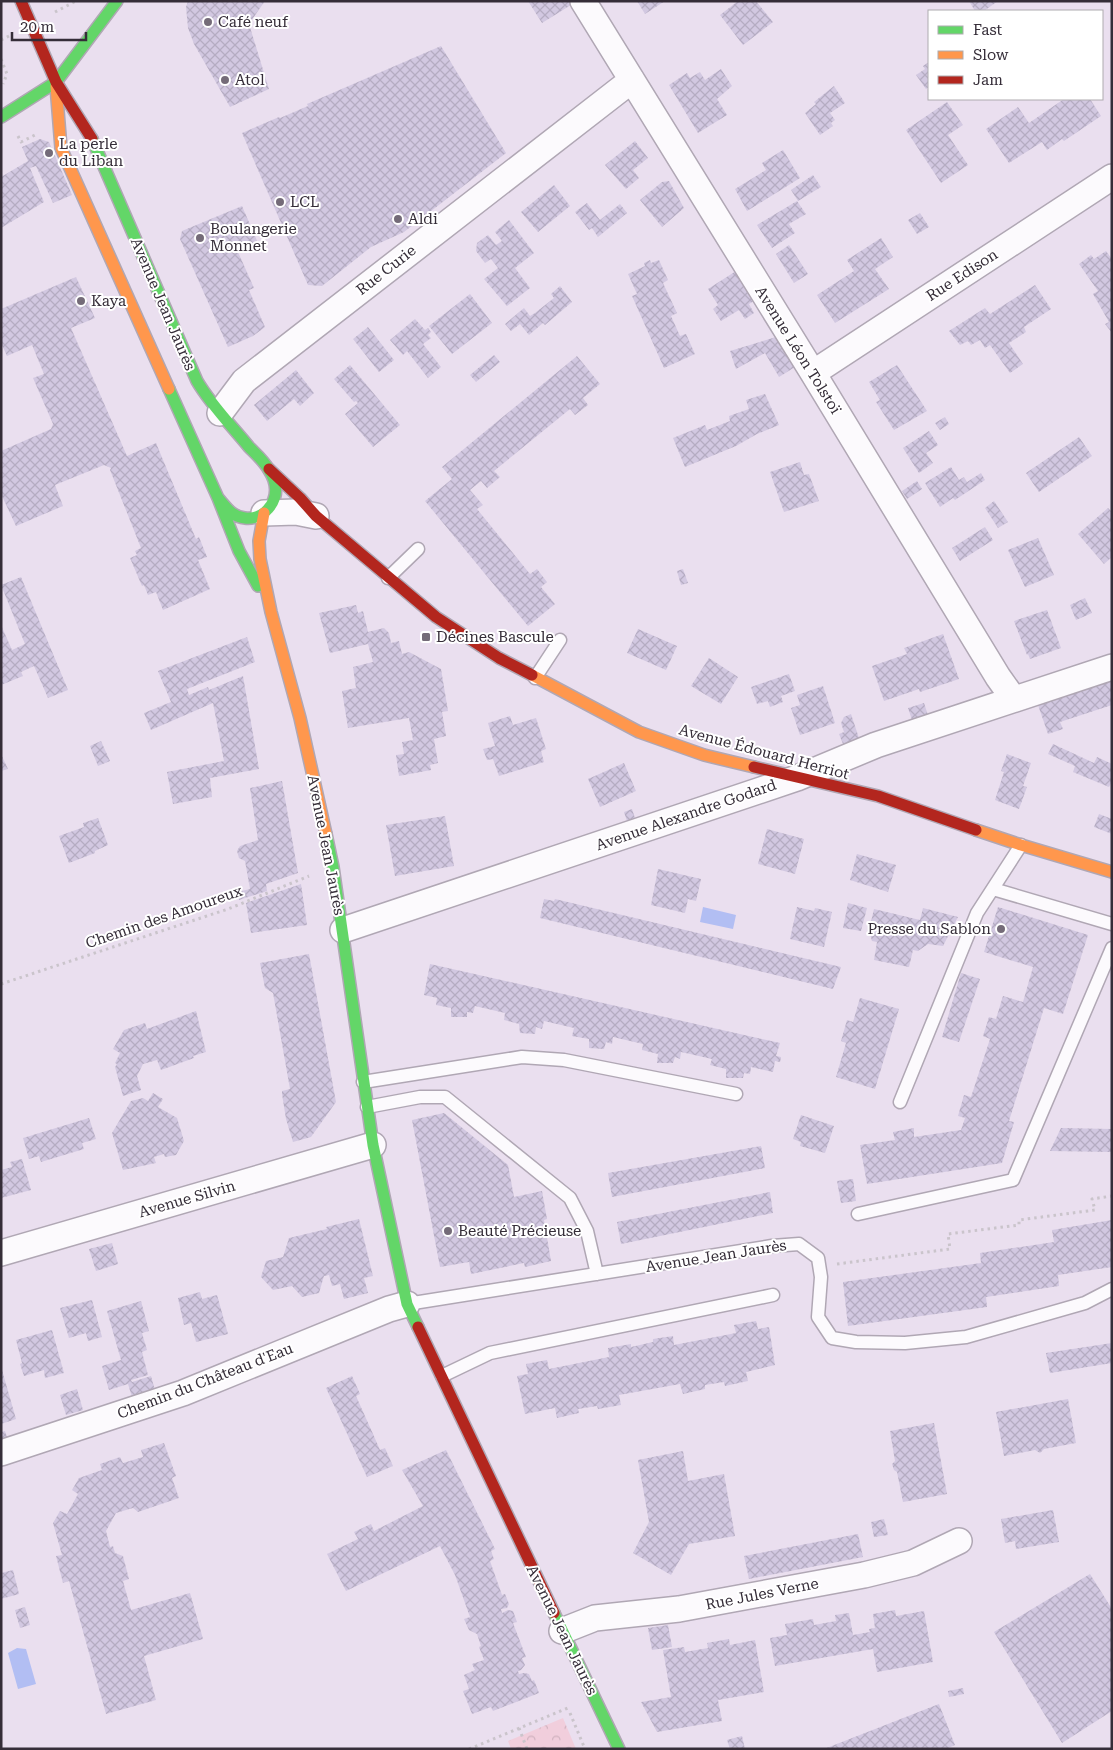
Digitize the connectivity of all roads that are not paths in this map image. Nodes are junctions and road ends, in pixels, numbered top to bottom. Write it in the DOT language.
graph roads {
  1 [pos="20,1"];
  2 [pos="117,1"];
  3 [pos="583,1"];
  4 [pos="632,80"];
  5 [pos="56,82"];
  6 [pos="1,117"];
  7 [pos="1112,177"];
  8 [pos="813,373"];
  9 [pos="220,413"];
  10 [pos="269,469"];
  11 [pos="218,498"];
  12 [pos="264,513"];
  13 [pos="316,516"];
  14 [pos="418,549"];
  15 [pos="388,578"];
  16 [pos="271,612"];
  17 [pos="560,640"];
  18 [pos="1112,667"];
  19 [pos="535,678"];
  20 [pos="1014,698"];
  21 [pos="797,778"];
  22 [pos="1021,845"];
  23 [pos="1112,872"];
  24 [pos="993,889"];
  25 [pos="1112,924"];
  26 [pos="343,930"];
  27 [pos="1112,948"];
  28 [pos="363,1082"];
  29 [pos="736,1094"];
  30 [pos="900,1102"];
  31 [pos="367,1107"];
  32 [pos="372,1145"];
  33 [pos="858,1214"];
  34 [pos="1,1252"];
  35 [pos="597,1274"];
  36 [pos="1112,1289"];
  37 [pos="773,1295"];
  38 [pos="407,1304"];
  39 [pos="442,1376"];
  40 [pos="1,1453"];
  41 [pos="959,1541"];
  42 [pos="562,1631"];
  43 [pos="619,1749"];
  1 -- 5 [label="main road, Avenue Jean Jaurès"];
  2 -- 5 [label="main road"];
  3 -- 4 [label="street, Avenue Léon Tolstoï"];
  4 -- 8 [label="street, Avenue Léon Tolstoï"];
  4 -- 9 [label="street, Rue Curie"];
  5 -- 6 [label="main road"];
  5 -- 9 [label="main road, Avenue Jean Jaurès"];
  5 -- 11 [label="main road, Avenue Jean Jaurès"];
  7 -- 8 [label="street, Rue Edison"];
  8 -- 20 [label="street, Avenue Léon Tolstoï"];
  9 -- 10 [label="main road, Avenue Jean Jaurès"];
  10 -- 12 [label="main road, Avenue Jean Jaurès"];
  10 -- 13 [label="main road, Avenue Édouard Herriot"];
  11 -- 12 [label="main road, Avenue Jean Jaurès"];
  11 -- 16 [label="main road, Avenue Jean Jaurès"];
  12 -- 13 [label="street"];
  12 -- 16 [label="main road, Avenue Jean Jaurès"];
  13 -- 15 [label="main road, Avenue Édouard Herriot"];
  14 -- 15 [label="lane"];
  15 -- 19 [label="main road, Avenue Édouard Herriot"];
  16 -- 26 [label="main road, Avenue Jean Jaurès"];
  17 -- 19 [label="lane"];
  18 -- 20 [label="street, Avenue Alexandre Godard"];
  19 -- 21 [label="main road, Avenue Édouard Herriot"];
  20 -- 21 [label="street, Avenue Alexandre Godard"];
  21 -- 22 [label="main road, Avenue Édouard Herriot"];
  21 -- 26 [label="street, Avenue Alexandre Godard"];
  22 -- 23 [label="main road, Avenue Édouard Herriot"];
  22 -- 24 [label="lane"];
  24 -- 25 [label="lane"];
  24 -- 30 [label="lane"];
  26 -- 28 [label="main road, Avenue Jean Jaurès"];
  27 -- 33 [label="lane"];
  28 -- 29 [label="lane"];
  28 -- 31 [label="main road, Avenue Jean Jaurès"];
  31 -- 32 [label="main road, Avenue Jean Jaurès"];
  31 -- 35 [label="lane"];
  32 -- 34 [label="street, Avenue Silvin"];
  32 -- 38 [label="main road, Avenue Jean Jaurès"];
  35 -- 36 [label="lane, Avenue Jean Jaurès"];
  35 -- 38 [label="lane, Avenue Jean Jaurès"];
  37 -- 39 [label="lane"];
  38 -- 39 [label="main road, Avenue Jean Jaurès"];
  38 -- 40 [label="street, Chemin du Château d'Eau"];
  39 -- 42 [label="main road, Avenue Jean Jaurès"];
  41 -- 42 [label="street, Rue Jules Verne"];
  42 -- 43 [label="main road, Avenue Jean Jaurès"];
}
